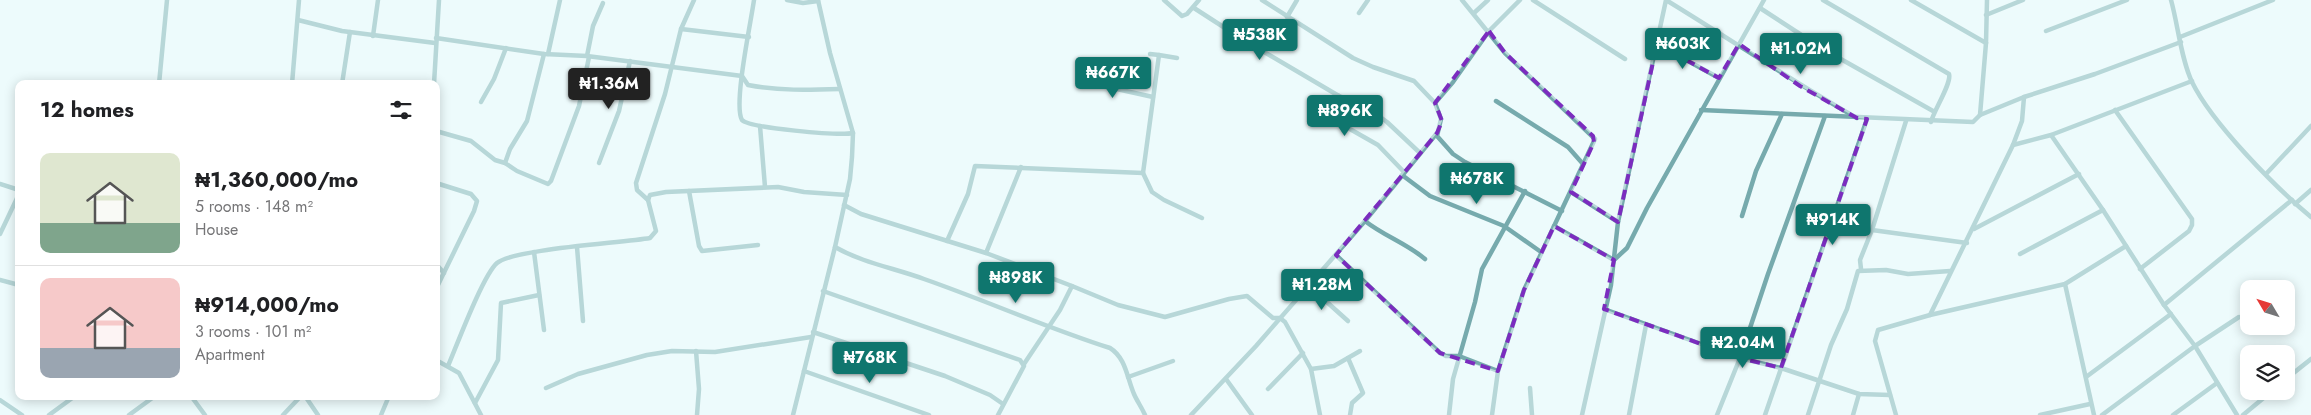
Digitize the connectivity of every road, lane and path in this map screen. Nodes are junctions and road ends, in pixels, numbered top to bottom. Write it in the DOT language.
graph roads {
  1 [pos="167,0"];
  2 [pos="299,0"];
  3 [pos="378,0"];
  4 [pos="438,0"];
  5 [pos="560,0"];
  6 [pos="694,0"];
  7 [pos="754,0"];
  8 [pos="787,0"];
  9 [pos="818,0"];
  10 [pos="1164,0"];
  11 [pos="1199,0"];
  12 [pos="1262,0"];
  13 [pos="1297,0"];
  14 [pos="1368,0"];
  15 [pos="1462,0"];
  16 [pos="1488,0"];
  17 [pos="1520,0"];
  18 [pos="1533,0"];
  19 [pos="1764,0"];
  20 [pos="1823,0"];
  21 [pos="1911,0"];
  22 [pos="1987,0"];
  23 [pos="2023,0"];
  24 [pos="2127,0"];
  25 [pos="2171,0"];
  26 [pos="2273,0"];
  27 [pos="603,3"];
  28 [pos="1194,8"];
  29 [pos="1760,8"];
  30 [pos="1358,12"];
  31 [pos="1474,13"];
  32 [pos="1986,15"];
  33 [pos="1288,17"];
  34 [pos="298,20"];
  35 [pos="681,29"];
  36 [pos="1489,31"];
  37 [pos="2046,31"];
  38 [pos="350,32"];
  39 [pos="373,36"];
  40 [pos="749,37"];
  41 [pos="436,38"];
  42 [pos="2181,39"];
  43 [pos="1986,43"];
  44 [pos="435,44"];
  45 [pos="1657,44"];
  46 [pos="1738,44"];
  47 [pos="506,48"];
  48 [pos="546,54"];
  49 [pos="1150,54"];
  50 [pos="1158,55"];
  51 [pos="588,56"];
  52 [pos="1177,58"];
  53 [pos="1625,59"];
  54 [pos="630,61"];
  55 [pos="670,66"];
  56 [pos="742,76"];
  57 [pos="1079,78"];
  58 [pos="1719,78"];
  59 [pos="159,80"];
  60 [pos="292,80"];
  61 [pos="343,80"];
  62 [pos="434,80"];
  63 [pos="2192,81"];
  64 [pos="840,89"];
  65 [pos="1339,96"];
  66 [pos="2024,97"];
  67 [pos="1153,98"];
  68 [pos="1496,100"];
  69 [pos="481,102"];
  70 [pos="1435,103"];
  71 [pos="1701,110"];
  72 [pos="2115,110"];
  73 [pos="1933,111"];
  74 [pos="1782,114"];
  75 [pos="1980,115"];
  76 [pos="1825,116"];
  77 [pos="1857,118"];
  78 [pos="1867,119"];
  79 [pos="1906,120"];
  80 [pos="1930,122"];
  81 [pos="760,126"];
  82 [pos="2311,126"];
  83 [pos="440,132"];
  84 [pos="853,133"];
  85 [pos="1437,133"];
  86 [pos="2050,135"];
  87 [pos="2013,146"];
  88 [pos="1420,154"];
  89 [pos="599,162"];
  90 [pos="505,163"];
  91 [pos="1583,164"];
  92 [pos="1021,167"];
  93 [pos="1143,173"];
  94 [pos="1403,173"];
  95 [pos="2079,174"];
  96 [pos="2266,174"];
  97 [pos="0,184"];
  98 [pos="440,184"];
  99 [pos="765,187"];
  100 [pos="15,189"];
  101 [pos="2311,190"];
  102 [pos="689,191"];
  103 [pos="1525,191"];
  104 [pos="1571,192"];
  105 [pos="846,195"];
  106 [pos="648,200"];
  107 [pos="15,202"];
  108 [pos="2294,202"];
  109 [pos="844,205"];
  110 [pos="2103,210"];
  111 [pos="1562,211"];
  112 [pos="1742,216"];
  113 [pos="2311,216"];
  114 [pos="1202,218"];
  115 [pos="1365,221"];
  116 [pos="1618,222"];
  117 [pos="1504,226"];
  118 [pos="1554,226"];
  119 [pos="1974,229"];
  120 [pos="1872,230"];
  121 [pos="0,234"];
  122 [pos="947,241"];
  123 [pos="1967,243"];
  124 [pos="758,245"];
  125 [pos="835,246"];
  126 [pos="2126,246"];
  127 [pos="577,247"];
  128 [pos="534,252"];
  129 [pos="1541,252"];
  130 [pos="986,253"];
  131 [pos="2020,254"];
  132 [pos="1336,255"];
  133 [pos="1425,259"];
  134 [pos="1614,260"];
  135 [pos="440,268"];
  136 [pos="1861,269"];
  137 [pos="2140,269"];
  138 [pos="1950,271"];
  139 [pos="444,273"];
  140 [pos="0,280"];
  141 [pos="440,281"];
  142 [pos="15,284"];
  143 [pos="2065,284"];
  144 [pos="1072,286"];
  145 [pos="1309,286"];
  146 [pos="824,291"];
  147 [pos="540,295"];
  148 [pos="2164,305"];
  149 [pos="1604,309"];
  150 [pos="2171,314"];
  151 [pos="1930,315"];
  152 [pos="2239,317"];
  153 [pos="1280,318"];
  154 [pos="583,321"];
  155 [pos="1348,322"];
  156 [pos="1646,325"];
  157 [pos="1047,326"];
  158 [pos="544,330"];
  159 [pos="812,334"];
  160 [pos="2195,346"];
  161 [pos="696,351"];
  162 [pos="1360,351"];
  163 [pos="1304,353"];
  164 [pos="1459,356"];
  165 [pos="1348,358"];
  166 [pos="1740,358"];
  167 [pos="2311,359"];
  168 [pos="1173,361"];
  169 [pos="440,362"];
  170 [pos="1024,364"];
  171 [pos="448,366"];
  172 [pos="1781,368"];
  173 [pos="1311,369"];
  174 [pos="804,371"];
  175 [pos="1498,371"];
  176 [pos="2295,372"];
  177 [pos="1128,377"];
  178 [pos="2086,377"];
  179 [pos="1226,379"];
  180 [pos="1820,380"];
  181 [pos="2216,382"];
  182 [pos="546,388"];
  183 [pos="1530,388"];
  184 [pos="1268,389"];
  185 [pos="1859,394"];
  186 [pos="1890,395"];
  187 [pos="0,400"];
  188 [pos="70,400"];
  189 [pos="150,400"];
  190 [pos="194,400"];
  191 [pos="297,400"];
  192 [pos="388,400"];
  193 [pos="2261,400"];
  194 [pos="309,402"];
  195 [pos="475,403"];
  196 [pos="1003,404"];
  197 [pos="2090,404"];
  198 [pos="22,415"];
  199 [pos="49,415"];
  200 [pos="129,415"];
  201 [pos="205,415"];
  202 [pos="283,415"];
  203 [pos="318,415"];
  204 [pos="381,415"];
  205 [pos="481,415"];
  206 [pos="697,415"];
  207 [pos="793,415"];
  208 [pos="930,415"];
  209 [pos="998,415"];
  210 [pos="1145,415"];
  211 [pos="1191,415"];
  212 [pos="1252,415"];
  213 [pos="1320,415"];
  214 [pos="1350,415"];
  215 [pos="1449,415"];
  216 [pos="1492,415"];
  217 [pos="1532,415"];
  218 [pos="1582,415"];
  219 [pos="1629,415"];
  220 [pos="1717,415"];
  221 [pos="1765,415"];
  222 [pos="1808,415"];
  223 [pos="1852,415"];
  224 [pos="1896,415"];
  225 [pos="2040,415"];
  226 [pos="2094,415"];
  227 [pos="2102,415"];
  228 [pos="2173,415"];
  229 [pos="2237,415"];
  230 [pos="2243,415"];
  1 -- 59 [label="street"];
  2 -- 34 [label="street"];
  3 -- 39 [label="street"];
  4 -- 41 [label="street"];
  5 -- 48 [label="street"];
  6 -- 35 [label="street"];
  7 -- 40 [label="street"];
  8 -- 9 [label="street"];
  9 -- 64 [label="street"];
  10 -- 28 [label="street"];
  11 -- 28 [label="street"];
  12 -- 33 [label="street"];
  13 -- 33 [label="street"];
  14 -- 30 [label="street"];
  15 -- 31 [label="street"];
  16 -- 31 [label="street"];
  17 -- 36 [label="street"];
  18 -- 53 [label="street"];
  19 -- 29 [label="street"];
  20 -- 73 [label="street"];
  21 -- 43 [label="street"];
  22 -- 32 [label="street"];
  23 -- 32 [label="street"];
  24 -- 37 [label="street"];
  25 -- 42 [label="street"];
  26 -- 42 [label="street"];
  27 -- 51 [label="street"];
  28 -- 65 [label="street"];
  29 -- 46 [label="street"];
  29 -- 73 [label="street"];
  31 -- 36 [label="street"];
  32 -- 43 [label="street"];
  33 -- 70 [label="street"];
  34 -- 38 [label="street"];
  34 -- 60 [label="street"];
  35 -- 40 [label="street"];
  35 -- 55 [label="street"];
  36 -- 70 [label="street"];
  36 -- 91 [label="street"];
  38 -- 39 [label="street"];
  38 -- 61 [label="street"];
  39 -- 44 [label="street"];
  40 -- 56 [label="street"];
  41 -- 44 [label="street"];
  41 -- 47 [label="street"];
  42 -- 63 [label="street"];
  42 -- 66 [label="street"];
  43 -- 75 [label="street"];
  44 -- 62 [label="street"];
  45 -- 46 [label="street"];
  45 -- 58 [label="street"];
  45 -- 116 [label="street"];
  46 -- 58 [label="street"];
  46 -- 77 [label="street"];
  47 -- 48 [label="street"];
  47 -- 69 [label="street"];
  48 -- 51 [label="street"];
  48 -- 90 [label="street"];
  49 -- 50 [label="street"];
  50 -- 52 [label="street"];
  50 -- 67 [label="street"];
  51 -- 54 [label="street"];
  51 -- 90 [label="street"];
  54 -- 55 [label="street"];
  54 -- 89 [label="street"];
  55 -- 56 [label="street"];
  55 -- 106 [label="street"];
  56 -- 64 [label="street"];
  56 -- 81 [label="street"];
  57 -- 67 [label="street"];
  58 -- 71 [label="street"];
  63 -- 72 [label="street"];
  63 -- 96 [label="street"];
  64 -- 84 [label="street"];
  65 -- 88 [label="street"];
  65 -- 94 [label="street"];
  66 -- 75 [label="street"];
  66 -- 87 [label="street"];
  67 -- 93 [label="street"];
  68 -- 91 [label="street"];
  70 -- 85 [label="street"];
  71 -- 74 [label="street"];
  71 -- 134 [label="street"];
  72 -- 86 [label="street"];
  72 -- 137 [label="street"];
  73 -- 80 [label="street"];
  74 -- 76 [label="street"];
  74 -- 112 [label="street"];
  75 -- 80 [label="street"];
  76 -- 77 [label="street"];
  76 -- 166 [label="street"];
  77 -- 78 [label="street"];
  78 -- 79 [label="street"];
  78 -- 172 [label="street"];
  79 -- 80 [label="street"];
  79 -- 120 [label="street"];
  81 -- 84 [label="street"];
  81 -- 99 [label="street"];
  82 -- 96 [label="street"];
  83 -- 90 [label="street"];
  84 -- 105 [label="street"];
  85 -- 88 [label="street"];
  85 -- 103 [label="street"];
  86 -- 87 [label="street"];
  86 -- 95 [label="street"];
  87 -- 119 [label="street"];
  88 -- 94 [label="street"];
  91 -- 104 [label="street"];
  92 -- 93 [label="street"];
  92 -- 122 [label="street"];
  92 -- 130 [label="street"];
  93 -- 114 [label="street"];
  94 -- 115 [label="street"];
  94 -- 117 [label="street"];
  95 -- 110 [label="street"];
  95 -- 119 [label="street"];
  96 -- 108 [label="street"];
  97 -- 100 [label="street"];
  98 -- 139 [label="street"];
  99 -- 102 [label="street"];
  99 -- 105 [label="street"];
  101 -- 108 [label="street"];
  102 -- 106 [label="street"];
  102 -- 124 [label="street"];
  103 -- 111 [label="street"];
  103 -- 117 [label="street"];
  104 -- 111 [label="street"];
  104 -- 116 [label="street"];
  105 -- 109 [label="street"];
  106 -- 127 [label="street"];
  107 -- 121 [label="street"];
  108 -- 113 [label="street"];
  108 -- 148 [label="street"];
  109 -- 122 [label="street"];
  109 -- 125 [label="street"];
  110 -- 126 [label="street"];
  110 -- 131 [label="street"];
  111 -- 118 [label="street"];
  115 -- 132 [label="street"];
  115 -- 133 [label="street"];
  116 -- 134 [label="street"];
  117 -- 129 [label="street"];
  117 -- 164 [label="street"];
  118 -- 129 [label="street"];
  118 -- 134 [label="street"];
  119 -- 123 [label="street"];
  120 -- 123 [label="street"];
  120 -- 136 [label="street"];
  122 -- 130 [label="street"];
  123 -- 138 [label="street"];
  125 -- 146 [label="street"];
  125 -- 157 [label="street"];
  126 -- 137 [label="street"];
  126 -- 143 [label="street"];
  127 -- 128 [label="street"];
  127 -- 154 [label="street"];
  128 -- 147 [label="street"];
  128 -- 171 [label="street"];
  129 -- 175 [label="street"];
  130 -- 144 [label="street"];
  132 -- 145 [label="street"];
  132 -- 164 [label="street"];
  134 -- 149 [label="street"];
  135 -- 139 [label="street"];
  136 -- 138 [label="street"];
  136 -- 180 [label="street"];
  137 -- 148 [label="street"];
  138 -- 151 [label="street"];
  139 -- 141 [label="street"];
  140 -- 142 [label="street"];
  143 -- 151 [label="street"];
  143 -- 178 [label="street"];
  144 -- 153 [label="street"];
  144 -- 157 [label="street"];
  145 -- 153 [label="street"];
  145 -- 155 [label="street"];
  146 -- 159 [label="street"];
  146 -- 170 [label="street"];
  147 -- 158 [label="street"];
  147 -- 195 [label="street"];
  148 -- 150 [label="street"];
  149 -- 156 [label="street"];
  149 -- 218 [label="street"];
  150 -- 160 [label="street"];
  150 -- 178 [label="street"];
  151 -- 186 [label="street"];
  152 -- 160 [label="street"];
  153 -- 163 [label="street"];
  153 -- 179 [label="street"];
  156 -- 166 [label="street"];
  156 -- 219 [label="street"];
  157 -- 170 [label="street"];
  157 -- 177 [label="street"];
  159 -- 161 [label="street"];
  159 -- 174 [label="street"];
  159 -- 196 [label="street"];
  160 -- 181 [label="street"];
  160 -- 227 [label="street"];
  161 -- 182 [label="street"];
  161 -- 206 [label="street"];
  162 -- 165 [label="street"];
  163 -- 173 [label="street"];
  163 -- 184 [label="street"];
  164 -- 175 [label="street"];
  164 -- 215 [label="street"];
  165 -- 173 [label="street"];
  165 -- 214 [label="street"];
  166 -- 172 [label="street"];
  166 -- 220 [label="street"];
  167 -- 176 [label="street"];
  168 -- 177 [label="street"];
  169 -- 171 [label="street"];
  170 -- 196 [label="street"];
  171 -- 195 [label="street"];
  172 -- 180 [label="street"];
  172 -- 221 [label="street"];
  173 -- 213 [label="street"];
  174 -- 207 [label="street"];
  174 -- 208 [label="street"];
  175 -- 216 [label="street"];
  177 -- 210 [label="street"];
  178 -- 197 [label="street"];
  179 -- 211 [label="street"];
  179 -- 212 [label="street"];
  180 -- 185 [label="street"];
  180 -- 222 [label="street"];
  181 -- 228 [label="street"];
  181 -- 229 [label="street"];
  183 -- 217 [label="street"];
  185 -- 186 [label="street"];
  185 -- 223 [label="street"];
  186 -- 224 [label="street"];
  187 -- 198 [label="street"];
  188 -- 199 [label="street"];
  189 -- 200 [label="street"];
  190 -- 201 [label="street"];
  191 -- 202 [label="street"];
  192 -- 204 [label="street"];
  193 -- 230 [label="street"];
  194 -- 203 [label="street"];
  195 -- 205 [label="street"];
  196 -- 209 [label="street"];
  197 -- 225 [label="street"];
  197 -- 226 [label="street"];
}
